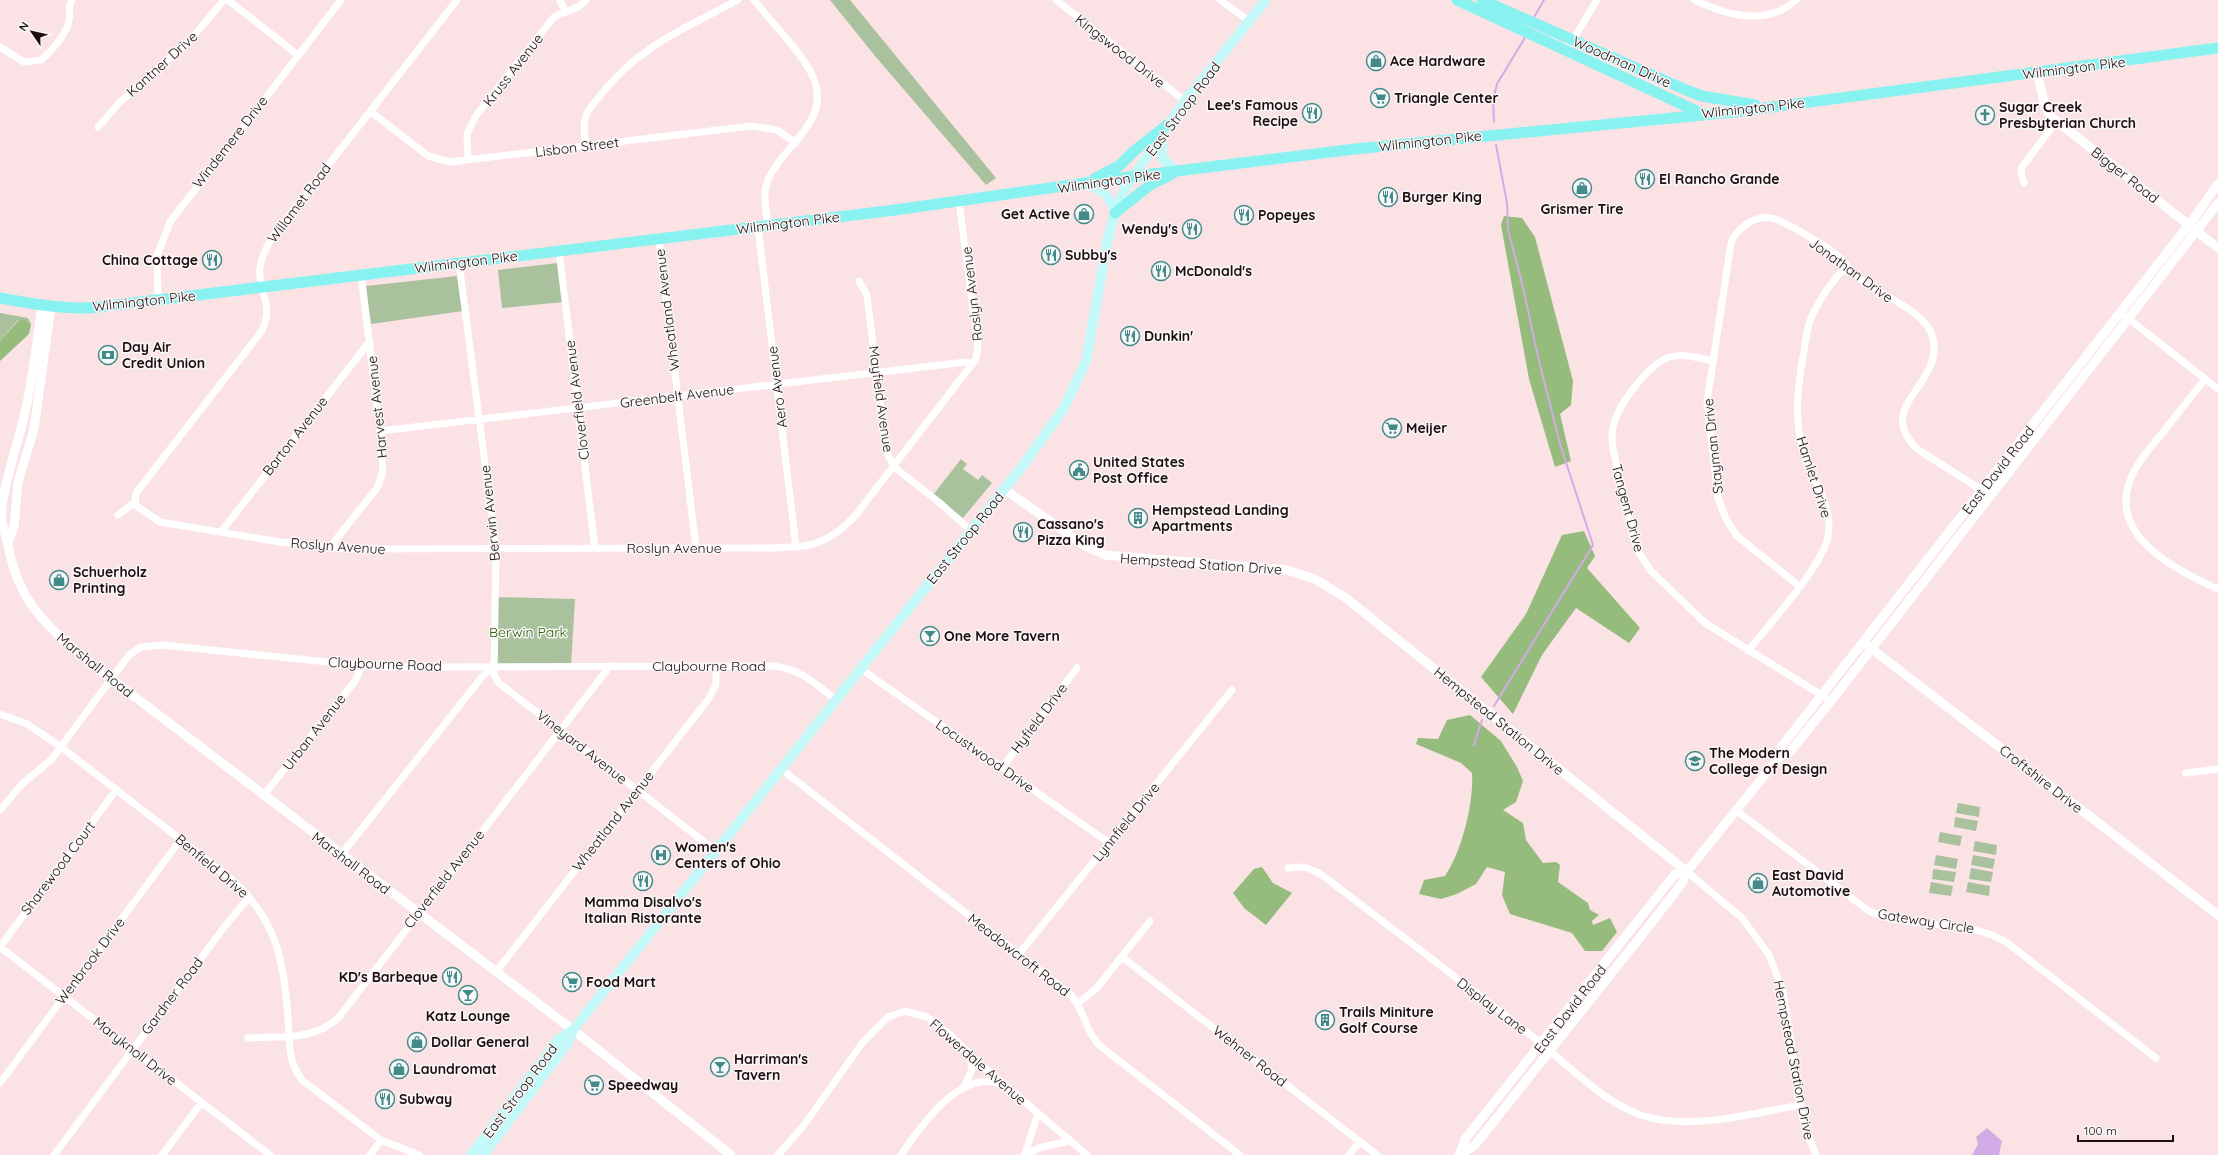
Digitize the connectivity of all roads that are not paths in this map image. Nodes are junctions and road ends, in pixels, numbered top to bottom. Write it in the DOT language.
graph roads {
  1 [pos="72,0"];
  2 [pos="224,0"];
  3 [pos="228,0"];
  4 [pos="342,0"];
  5 [pos="457,0"];
  6 [pos="560,0"];
  7 [pos="586,0"];
  8 [pos="738,0"];
  9 [pos="754,0"];
  10 [pos="1056,0"];
  11 [pos="1220,0"];
  12 [pos="1266,0"];
  13 [pos="1457,0"];
  14 [pos="1482,0"];
  15 [pos="1597,0"];
  16 [pos="1696,0"];
  17 [pos="1796,0"];
  18 [pos="565,11"];
  19 [pos="1249,21"];
  20 [pos="1529,26"];
  21 [pos="1572,40"];
  22 [pos="0,47"];
  23 [pos="2218,48"];
  24 [pos="1566,50"];
  25 [pos="298,55"];
  26 [pos="1609,57"];
  27 [pos="1604,68"];
  28 [pos="2037,72"];
  29 [pos="1684,90"];
  30 [pos="1185,101"];
  31 [pos="1678,102"];
  32 [pos="1768,107"];
  33 [pos="370,111"];
  34 [pos="1704,114"];
  35 [pos="2056,122"];
  36 [pos="1167,125"];
  37 [pos="98,127"];
  38 [pos="1162,136"];
  39 [pos="796,142"];
  40 [pos="586,146"];
  41 [pos="468,160"];
  42 [pos="1177,171"];
  43 [pos="1134,176"];
  44 [pos="2024,183"];
  45 [pos="1084,184"];
  46 [pos="2218,184"];
  47 [pos="959,202"];
  48 [pos="2218,203"];
  49 [pos="1115,213"];
  50 [pos="2189,225"];
  51 [pos="763,226"];
  52 [pos="1741,228"];
  53 [pos="2197,231"];
  54 [pos="659,239"];
  55 [pos="2218,248"];
  56 [pos="559,251"];
  57 [pos="459,263"];
  58 [pos="1847,266"];
  59 [pos="361,275"];
  60 [pos="859,281"];
  61 [pos="263,287"];
  62 [pos="0,298"];
  63 [pos="158,300"];
  64 [pos="46,306"];
  65 [pos="2120,312"];
  66 [pos="2128,319"];
  67 [pos="370,341"];
  68 [pos="1712,361"];
  69 [pos="973,364"];
  70 [pos="876,373"];
  71 [pos="2205,379"];
  72 [pos="776,384"];
  73 [pos="2218,389"];
  74 [pos="678,396"];
  75 [pos="578,408"];
  76 [pos="480,419"];
  77 [pos="380,431"];
  78 [pos="894,467"];
  79 [pos="1004,488"];
  80 [pos="1982,490"];
  81 [pos="1991,496"];
  82 [pos="135,502"];
  83 [pos="118,515"];
  84 [pos="970,530"];
  85 [pos="221,532"];
  86 [pos="4,544"];
  87 [pos="330,547"];
  88 [pos="595,548"];
  89 [pos="696,548"];
  90 [pos="796,548"];
  91 [pos="496,549"];
  92 [pos="1799,586"];
  93 [pos="2218,589"];
  94 [pos="1864,643"];
  95 [pos="1872,649"];
  96 [pos="1748,651"];
  97 [pos="362,666"];
  98 [pos="493,666"];
  99 [pos="610,666"];
  100 [pos="716,666"];
  101 [pos="1077,668"];
  102 [pos="861,669"];
  103 [pos="111,679"];
  104 [pos="1232,690"];
  105 [pos="1823,696"];
  106 [pos="836,700"];
  107 [pos="1831,701"];
  108 [pos="0,714"];
  109 [pos="561,730"];
  110 [pos="61,747"];
  111 [pos="1780,756"];
  112 [pos="1002,768"];
  113 [pos="781,769"];
  114 [pos="2218,769"];
  115 [pos="2186,773"];
  116 [pos="116,790"];
  117 [pos="637,790"];
  118 [pos="263,796"];
  119 [pos="0,810"];
  120 [pos="1737,811"];
  121 [pos="181,839"];
  122 [pos="1109,843"];
  123 [pos="716,851"];
  124 [pos="341,855"];
  125 [pos="1288,868"];
  126 [pos="1686,871"];
  127 [pos="249,897"];
  128 [pos="417,914"];
  129 [pos="2218,915"];
  130 [pos="1150,921"];
  131 [pos="0,947"];
  132 [pos="1020,954"];
  133 [pos="1122,957"];
  134 [pos="496,972"];
  135 [pos="64,997"];
  136 [pos="1078,1002"];
  137 [pos="573,1030"];
  138 [pos="289,1036"];
  139 [pos="248,1038"];
  140 [pos="1542,1044"];
  141 [pos="133,1049"];
  142 [pos="1550,1051"];
  143 [pos="969,1054"];
  144 [pos="2156,1058"];
  145 [pos="0,1084"];
  146 [pos="964,1087"];
  147 [pos="1007,1087"];
  148 [pos="202,1102"];
  149 [pos="1801,1104"];
  150 [pos="1038,1113"];
  151 [pos="381,1140"];
  152 [pos="1360,1141"];
  153 [pos="1070,1142"];
  154 [pos="1024,1154"];
  155 [pos="1460,1154"];
  156 [pos="54,1155"];
  157 [pos="162,1155"];
  158 [pos="270,1155"];
  159 [pos="370,1155"];
  160 [pos="419,1155"];
  161 [pos="471,1155"];
  162 [pos="483,1155"];
  163 [pos="731,1155"];
  164 [pos="778,1155"];
  165 [pos="901,1155"];
  166 [pos="1087,1155"];
  167 [pos="1240,1155"];
  168 [pos="1349,1155"];
  169 [pos="1377,1155"];
  170 [pos="1816,1155"];
  1 -- 22 [label="street"];
  2 -- 37 [label="street, Kantner Drive"];
  3 -- 25 [label="street"];
  4 -- 25 [label="street, Windemere Drive"];
  5 -- 33 [label="street, Willamet Road"];
  6 -- 18 [label="street"];
  7 -- 18 [label="street, Kruss Avenue"];
  8 -- 40 [label="street"];
  9 -- 39 [label="street, Aero Avenue"];
  10 -- 30 [label="street, Kingswood Drive"];
  11 -- 19 [label="street"];
  12 -- 19 [label="main road, East Stroop Road"];
  13 -- 20 [label="main road, Woodman Drive"];
  14 -- 20 [label="main road, Woodman Drive"];
  15 -- 21 [label="street"];
  16 -- 17 [label="street"];
  18 -- 41 [label="street, Kruss Avenue"];
  19 -- 30 [label="main road, East Stroop Road"];
  20 -- 21 [label="main road, Woodman Drive"];
  20 -- 24 [label="main road, Woodman Drive"];
  21 -- 24 [label="street"];
  21 -- 26 [label="main road, Woodman Drive"];
  23 -- 28 [label="main road, Wilmington Pike"];
  24 -- 27 [label="main road, Woodman Drive"];
  25 -- 63 [label="street, Windemere Drive"];
  26 -- 27 [label="main road"];
  26 -- 29 [label="main road, Woodman Drive"];
  27 -- 31 [label="main road, Woodman Drive"];
  28 -- 32 [label="main road, Wilmington Pike"];
  28 -- 35 [label="street, Bigger Road"];
  29 -- 31 [label="main road"];
  29 -- 32 [label="main road, Woodman Drive"];
  30 -- 36 [label="main road, East Stroop Road"];
  31 -- 34 [label="main road, Woodman Drive"];
  32 -- 34 [label="main road, Wilmington Pike"];
  33 -- 41 [label="street, Lisbon Street"];
  33 -- 61 [label="street, Willamet Road"];
  34 -- 42 [label="main road, Wilmington Pike"];
  35 -- 44 [label="street"];
  35 -- 50 [label="street, Bigger Road"];
  36 -- 38 [label="main road, East Stroop Road"];
  36 -- 45 [label="main road"];
  38 -- 42 [label="main road"];
  38 -- 43 [label="main road, East Stroop Road"];
  39 -- 40 [label="street, Lisbon Street"];
  39 -- 51 [label="street, Aero Avenue"];
  40 -- 41 [label="street, Lisbon Street"];
  42 -- 43 [label="main road, Wilmington Pike"];
  42 -- 49 [label="main road"];
  43 -- 45 [label="main road, Wilmington Pike"];
  43 -- 49 [label="main road, East Stroop Road"];
  45 -- 47 [label="main road, Wilmington Pike"];
  45 -- 49 [label="main road"];
  46 -- 50 [label="street, East David Road"];
  47 -- 51 [label="main road, Wilmington Pike"];
  47 -- 69 [label="street, Roslyn Avenue"];
  48 -- 53 [label="street, East David Road"];
  49 -- 79 [label="main road, East Stroop Road"];
  50 -- 53 [label="street, Bigger Road"];
  50 -- 65 [label="street, East David Road"];
  51 -- 54 [label="main road, Wilmington Pike"];
  51 -- 72 [label="street, Aero Avenue"];
  52 -- 58 [label="street, Jonathan Drive"];
  52 -- 68 [label="street, Stayman Drive"];
  53 -- 55 [label="street, Bigger Road"];
  53 -- 66 [label="street, East David Road"];
  54 -- 56 [label="main road, Wilmington Pike"];
  54 -- 74 [label="street, Wheatland Avenue"];
  56 -- 57 [label="main road, Wilmington Pike"];
  56 -- 75 [label="street, Cloverfield Avenue"];
  57 -- 59 [label="main road, Wilmington Pike"];
  57 -- 76 [label="street, Berwin Avenue"];
  58 -- 80 [label="street, Jonathan Drive"];
  58 -- 92 [label="street, Hamlet Drive"];
  59 -- 61 [label="main road, Wilmington Pike"];
  59 -- 67 [label="street, Harvest Avenue"];
  60 -- 70 [label="street, Mayfield Avenue"];
  61 -- 63 [label="main road, Wilmington Pike"];
  61 -- 82 [label="street, Willamet Road"];
  62 -- 64 [label="main road, Wilmington Pike"];
  63 -- 64 [label="main road, Wilmington Pike"];
  64 -- 86 [label="street, Marshall Road"];
  64 -- 86 [label="street, Marshall Road"];
  65 -- 66 [label="street"];
  65 -- 80 [label="street, East David Road"];
  66 -- 71 [label="street"];
  66 -- 81 [label="street, East David Road"];
  67 -- 77 [label="street, Harvest Avenue"];
  67 -- 85 [label="street, Barton Avenue"];
  68 -- 92 [label="street, Stayman Drive"];
  68 -- 96 [label="street, Tangent Drive"];
  69 -- 70 [label="street, Greenbelt Avenue"];
  69 -- 78 [label="street, Roslyn Avenue"];
  70 -- 72 [label="street, Greenbelt Avenue"];
  70 -- 78 [label="street, Mayfield Avenue"];
  71 -- 73 [label="street"];
  71 -- 93 [label="street"];
  72 -- 74 [label="street, Greenbelt Avenue"];
  72 -- 90 [label="street, Aero Avenue"];
  74 -- 75 [label="street, Greenbelt Avenue"];
  74 -- 89 [label="street, Wheatland Avenue"];
  75 -- 76 [label="street, Greenbelt Avenue"];
  75 -- 88 [label="street, Cloverfield Avenue"];
  76 -- 77 [label="street, Greenbelt Avenue"];
  76 -- 91 [label="street, Berwin Avenue"];
  77 -- 87 [label="street, Harvest Avenue"];
  78 -- 84 [label="street, Mayfield Avenue"];
  78 -- 90 [label="street, Roslyn Avenue"];
  79 -- 84 [label="main road, East Stroop Road"];
  79 -- 126 [label="street, Hempstead Station Drive"];
  80 -- 81 [label="street, Jonathan Drive"];
  80 -- 94 [label="street, East David Road"];
  81 -- 95 [label="street, East David Road"];
  82 -- 83 [label="street, Willamet Road"];
  82 -- 85 [label="street, Roslyn Avenue"];
  84 -- 102 [label="main road, East Stroop Road"];
  85 -- 87 [label="street, Roslyn Avenue"];
  86 -- 103 [label="street, Marshall Road"];
  87 -- 91 [label="street, Roslyn Avenue"];
  88 -- 89 [label="street, Roslyn Avenue"];
  88 -- 91 [label="street, Roslyn Avenue"];
  89 -- 90 [label="street, Roslyn Avenue"];
  91 -- 98 [label="street, Berwin Avenue"];
  92 -- 96 [label="street, Hamlet Drive"];
  94 -- 95 [label="street, Croftshire Drive"];
  94 -- 105 [label="street, East David Road"];
  95 -- 107 [label="street, East David Road"];
  95 -- 129 [label="street, Croftshire Drive"];
  96 -- 105 [label="street, Tangent Drive"];
  97 -- 98 [label="street, Claybourne Road"];
  97 -- 103 [label="street, Claybourne Road"];
  97 -- 118 [label="street, Urban Avenue"];
  98 -- 99 [label="street, Claybourne Road"];
  98 -- 109 [label="street, Vineyard Avenue"];
  98 -- 124 [label="street"];
  99 -- 100 [label="street, Claybourne Road"];
  99 -- 109 [label="street, Cloverfield Avenue"];
  100 -- 106 [label="street, Claybourne Road"];
  100 -- 117 [label="street, Wheatland Avenue"];
  101 -- 112 [label="street, Hyfield Drive"];
  102 -- 106 [label="main road, East Stroop Road"];
  102 -- 112 [label="street, Locustwood Drive"];
  103 -- 110 [label="street, Claybourne Road"];
  103 -- 118 [label="street, Marshall Road"];
  104 -- 122 [label="street, Lynnfield Drive"];
  105 -- 107 [label="street, Tangent Drive"];
  105 -- 111 [label="street, East David Road"];
  106 -- 113 [label="main road, East Stroop Road"];
  107 -- 111 [label="street, East David Road"];
  108 -- 110 [label="street, Benfield Drive"];
  109 -- 117 [label="street, Vineyard Avenue"];
  109 -- 128 [label="street, Cloverfield Avenue"];
  110 -- 116 [label="street, Benfield Drive"];
  110 -- 119 [label="street, Claybourne Road"];
  111 -- 120 [label="street, East David Road"];
  112 -- 122 [label="street, Locustwood Drive"];
  113 -- 123 [label="main road, East Stroop Road"];
  113 -- 132 [label="street, Meadowcroft Road"];
  114 -- 115 [label="street"];
  116 -- 121 [label="street, Benfield Drive"];
  116 -- 131 [label="street, Sharewood Court"];
  117 -- 123 [label="street, Vineyard Avenue"];
  117 -- 134 [label="street, Wheatland Avenue"];
  118 -- 124 [label="street, Marshall Road"];
  120 -- 126 [label="street, East David Road"];
  120 -- 144 [label="street, Gateway Circle"];
  121 -- 127 [label="street, Benfield Drive"];
  121 -- 135 [label="street, Wenbrook Drive"];
  122 -- 132 [label="street, Lynnfield Drive"];
  123 -- 137 [label="main road, East Stroop Road"];
  124 -- 128 [label="street, Marshall Road"];
  125 -- 140 [label="street, Display Lane"];
  126 -- 140 [label="street, East David Road"];
  126 -- 142 [label="street, East David Road"];
  126 -- 149 [label="street, Hempstead Station Drive"];
  127 -- 138 [label="street, Benfield Drive"];
  127 -- 141 [label="street, Gardner Road"];
  128 -- 134 [label="street, Marshall Road"];
  128 -- 138 [label="street, Cloverfield Avenue"];
  130 -- 133 [label="street"];
  131 -- 135 [label="street, Maryknoll Drive"];
  132 -- 136 [label="street, Meadowcroft Road"];
  133 -- 136 [label="street"];
  133 -- 152 [label="street, Wehner Road"];
  134 -- 137 [label="street, Marshall Road"];
  135 -- 141 [label="street, Maryknoll Drive"];
  135 -- 145 [label="street, Wenbrook Drive"];
  136 -- 167 [label="street, Meadowcroft Road"];
  137 -- 161 [label="main road, East Stroop Road"];
  137 -- 162 [label="main road, East Stroop Road"];
  137 -- 163 [label="street, Marshall Road"];
  138 -- 139 [label="street, Cloverfield Avenue"];
  138 -- 151 [label="street, Benfield Drive"];
  140 -- 142 [label="street, Display Lane"];
  140 -- 155 [label="street, East David Road"];
  141 -- 148 [label="street, Maryknoll Drive"];
  141 -- 156 [label="street, Gardner Road"];
  142 -- 149 [label="street, Display Lane"];
  142 -- 155 [label="street, East David Road"];
  143 -- 146 [label="street"];
  143 -- 147 [label="street, Flowerdale Avenue"];
  143 -- 164 [label="street, Flowerdale Avenue"];
  146 -- 147 [label="street"];
  146 -- 165 [label="street"];
  147 -- 150 [label="street, Flowerdale Avenue"];
  148 -- 157 [label="street"];
  148 -- 158 [label="street, Maryknoll Drive"];
  149 -- 170 [label="street, Hempstead Station Drive"];
  150 -- 153 [label="street, Flowerdale Avenue"];
  150 -- 154 [label="street"];
  151 -- 159 [label="street"];
  151 -- 160 [label="street, Benfield Drive"];
  152 -- 168 [label="street"];
  152 -- 169 [label="street, Wehner Road"];
  153 -- 154 [label="street"];
  153 -- 166 [label="street, Flowerdale Avenue"];
}
